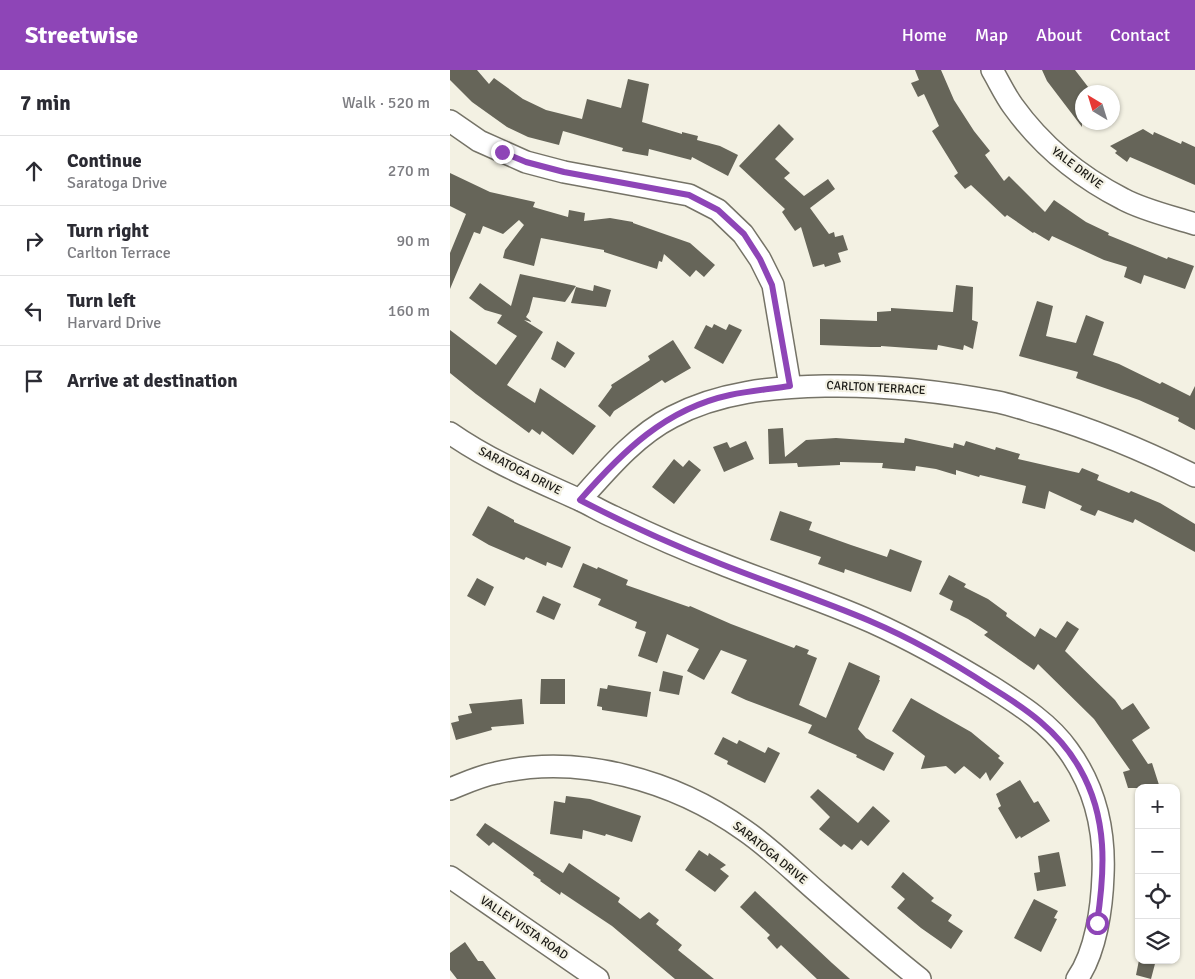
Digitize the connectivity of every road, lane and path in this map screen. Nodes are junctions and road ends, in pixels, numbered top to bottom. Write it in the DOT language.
graph roads {
  1 [pos="992,70"];
  2 [pos="450,122"];
  3 [pos="1195,224"];
  4 [pos="790,386"];
  5 [pos="450,433"];
  6 [pos="1195,476"];
  7 [pos="580,500"];
  8 [pos="450,790"];
  9 [pos="450,877"];
  10 [pos="598,979"];
  11 [pos="920,979"];
  12 [pos="1077,979"];
  1 -- 3 [label="street, YALE DRIVE"];
  2 -- 4 [label="street"];
  4 -- 6 [label="street, CARLTON TERRACE"];
  4 -- 7 [label="street, CARLTON TERRACE"];
  5 -- 7 [label="street, SARATOGA DRIVE"];
  7 -- 12 [label="street, SARATOGA DRIVE"];
  8 -- 11 [label="street, SARATOGA DRIVE"];
  9 -- 10 [label="street, VALLEY VISTA ROAD"];
}
